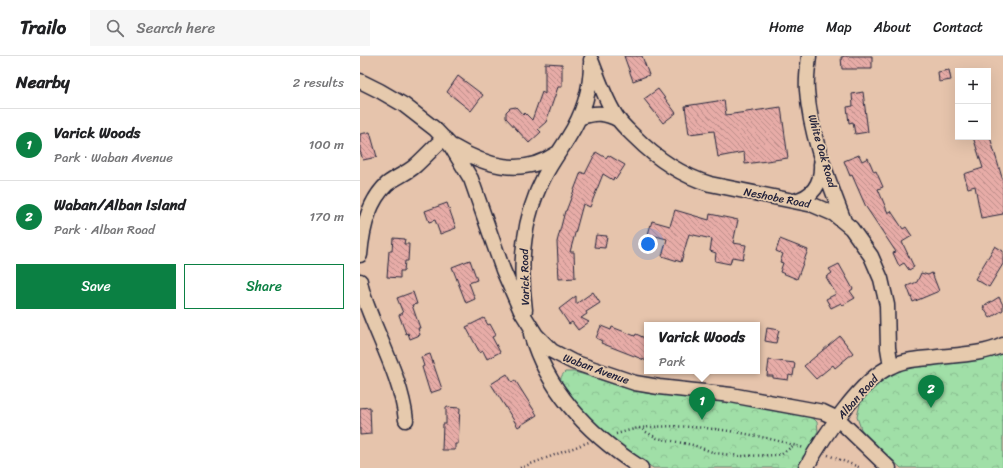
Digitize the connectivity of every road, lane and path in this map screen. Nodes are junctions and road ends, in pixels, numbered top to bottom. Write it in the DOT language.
graph roads {
  1 [pos="808,56"];
  2 [pos="591,58"];
  3 [pos="360,82"];
  4 [pos="579,118"];
  5 [pos="619,120"];
  6 [pos="448,142"];
  7 [pos="558,152"];
  8 [pos="821,159"];
  9 [pos="794,201"];
  10 [pos="844,221"];
  11 [pos="360,255"];
  12 [pos="360,281"];
  13 [pos="529,325"];
  14 [pos="1003,345"];
  15 [pos="891,366"];
  16 [pos="838,419"];
  17 [pos="406,420"];
  18 [pos="639,428"];
  19 [pos="600,438"];
  20 [pos="794,445"];
  21 [pos="816,451"];
  22 [pos="878,462"];
  23 [pos="520,468"];
  24 [pos="641,468"];
  25 [pos="806,468"];
  26 [pos="861,468"];
  27 [pos="890,468"];
  1 -- 8 [label="street, White Oak Road"];
  2 -- 4 [label="street, Varick Road"];
  2 -- 5 [label="street, Neshobe Road"];
  3 -- 6 [label="street, Waban Avenue"];
  4 -- 5 [label="street, Neshobe Road"];
  4 -- 7 [label="street, Varick Road"];
  5 -- 9 [label="street, Neshobe Road"];
  6 -- 7 [label="street"];
  6 -- 11 [label="street"];
  6 -- 13 [label="street, Waban Avenue"];
  7 -- 13 [label="street, Varick Road"];
  8 -- 9 [label="street"];
  8 -- 10 [label="street, White Oak Road"];
  9 -- 10 [label="street, Neshobe Road"];
  10 -- 15 [label="street, Neshobe Road"];
  12 -- 17 [label="street"];
  13 -- 16 [label="street, Waban Avenue"];
  13 -- 19 [label="street, Varick Road"];
  14 -- 15 [label="street, Alban Road"];
  15 -- 16 [label="street, Alban Road"];
  16 -- 21 [label="street, Alban Road"];
  16 -- 22 [label="street, Waban Avenue"];
  18 -- 19 [label="path"];
  18 -- 20 [label="path"];
  18 -- 20 [label="path"];
  19 -- 23 [label="path"];
  19 -- 24 [label="street, Varick Road"];
  20 -- 21 [label="path"];
  21 -- 25 [label="street, Alban Road"];
  21 -- 26 [label="path"];
  22 -- 27 [label="street, Waban Avenue"];
}
